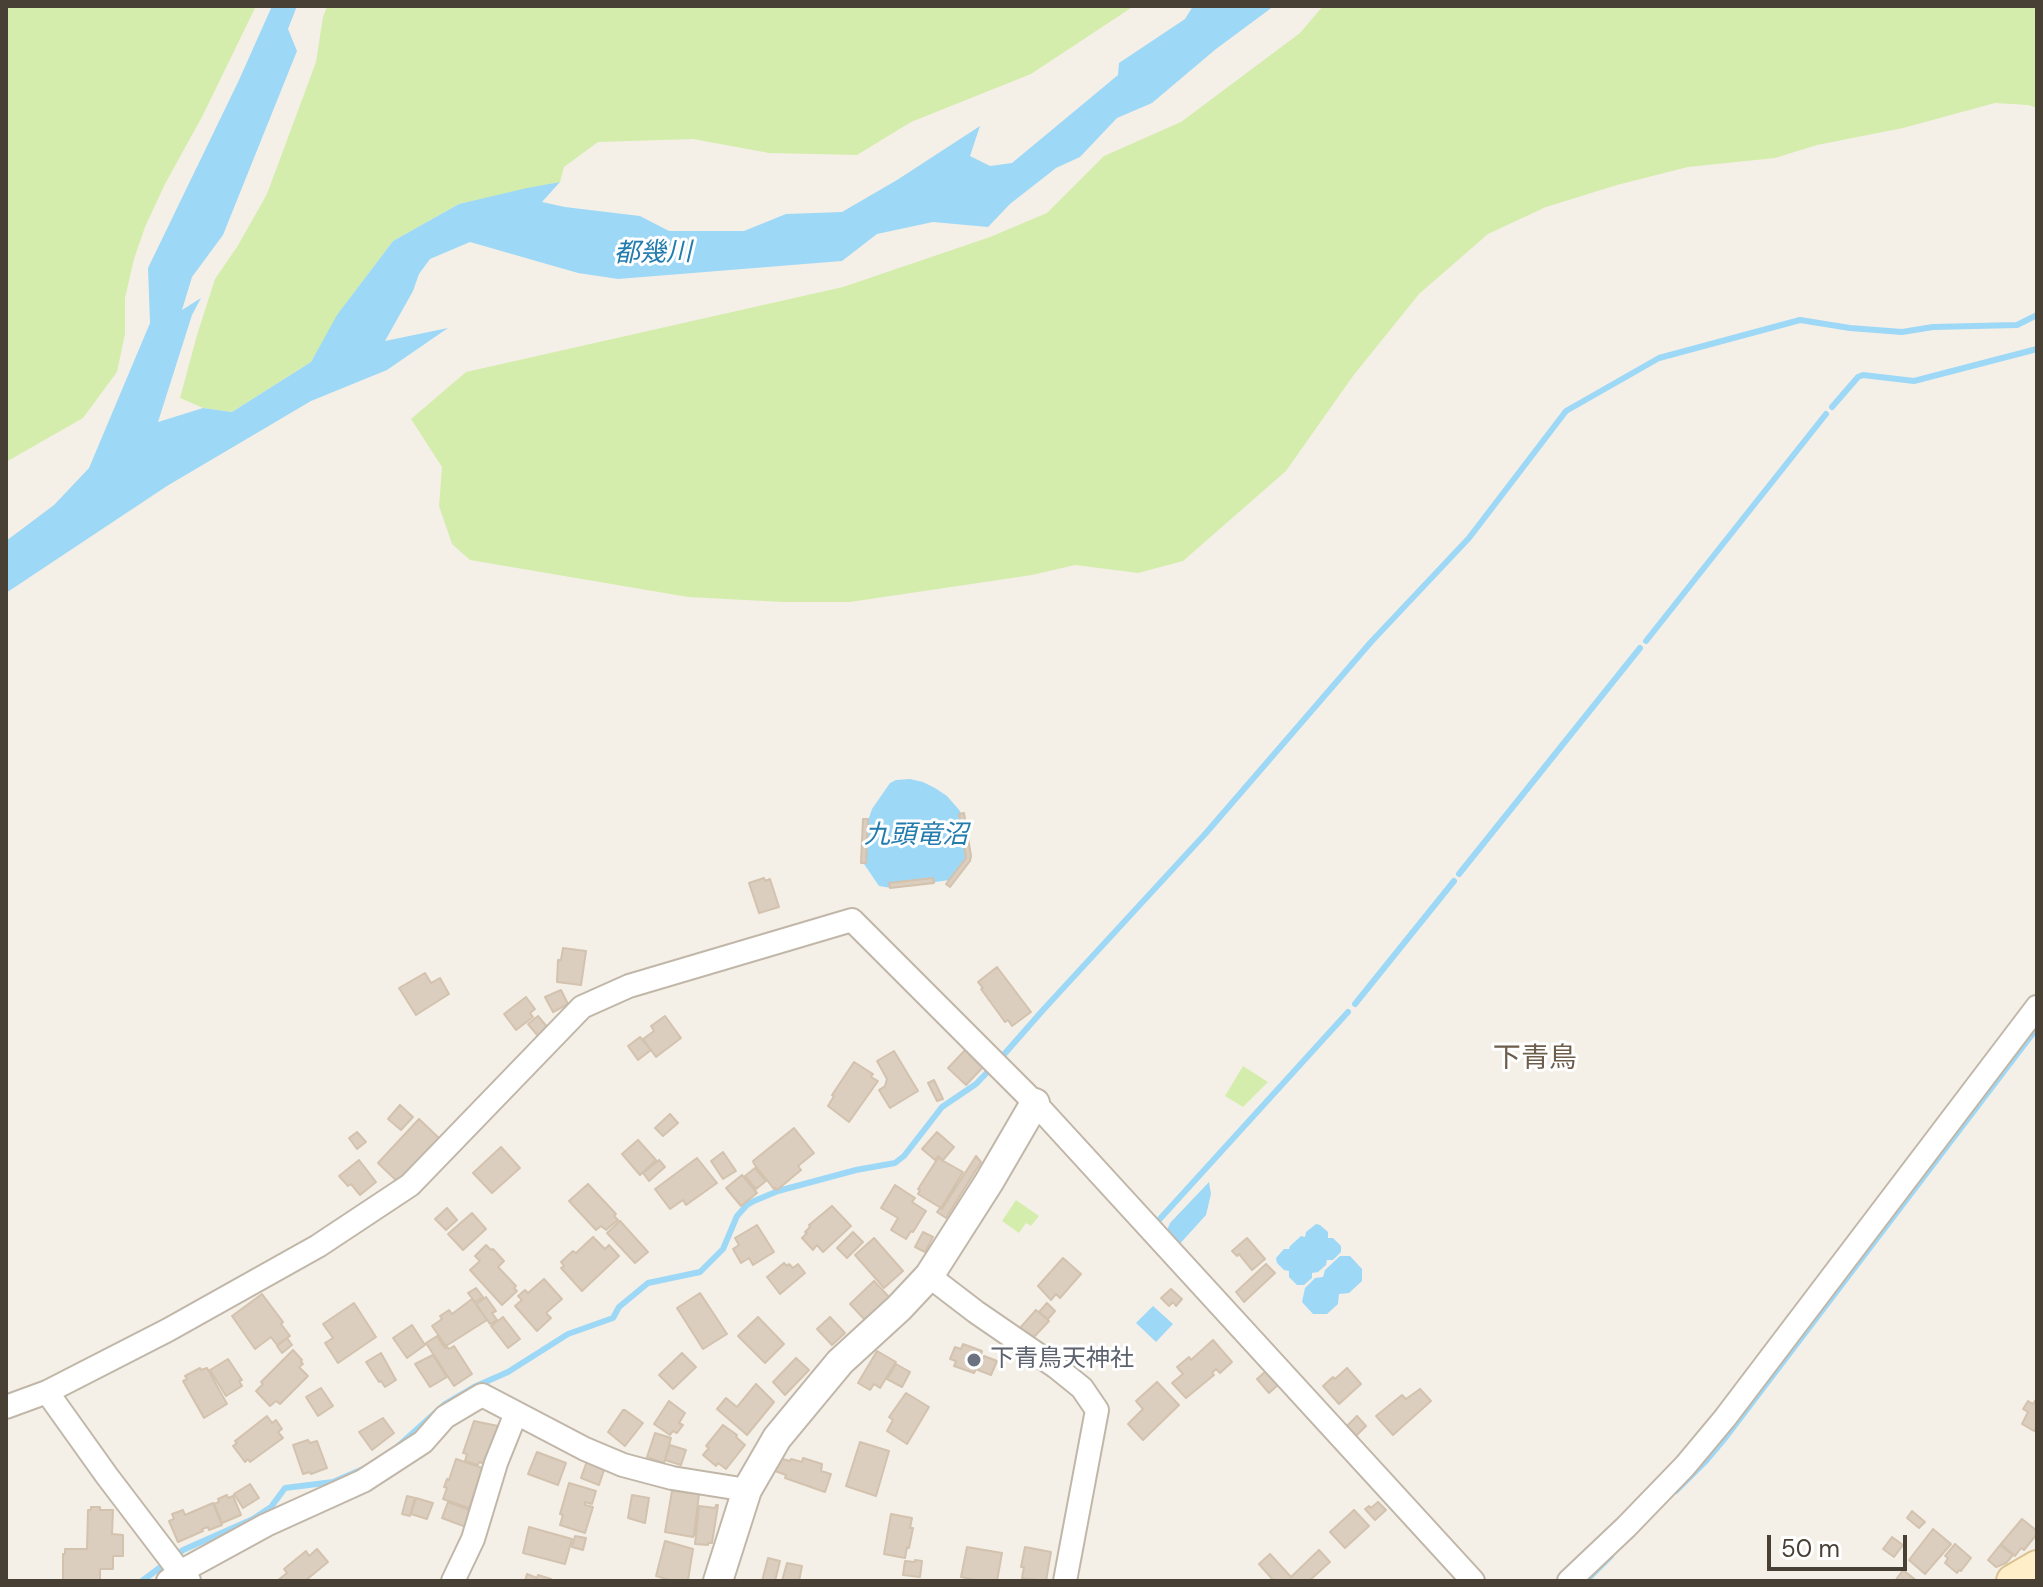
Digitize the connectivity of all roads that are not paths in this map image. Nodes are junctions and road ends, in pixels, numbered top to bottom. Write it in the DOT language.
graph roads {
  1 [pos="2037,1007"];
  2 [pos="1035,1103"];
  3 [pos="929,1276"];
  4 [pos="47,1392"];
  5 [pos="6,1407"];
  6 [pos="516,1413"];
  7 [pos="747,1490"];
  8 [pos="2037,1567"];
  9 [pos="178,1578"];
  10 [pos="453,1581"];
  11 [pos="718,1581"];
  12 [pos="1065,1581"];
  13 [pos="1473,1581"];
  14 [pos="1569,1581"];
  15 [pos="2013,1581"];
  1 -- 14 [label="street"];
  2 -- 3 [label="street"];
  2 -- 4 [label="street"];
  2 -- 13 [label="street"];
  3 -- 7 [label="street"];
  3 -- 12 [label="street"];
  4 -- 5 [label="street"];
  4 -- 9 [label="street"];
  6 -- 7 [label="street"];
  6 -- 9 [label="street"];
  6 -- 10 [label="street"];
  7 -- 11 [label="street"];
  8 -- 15 [label="main road"];
}
